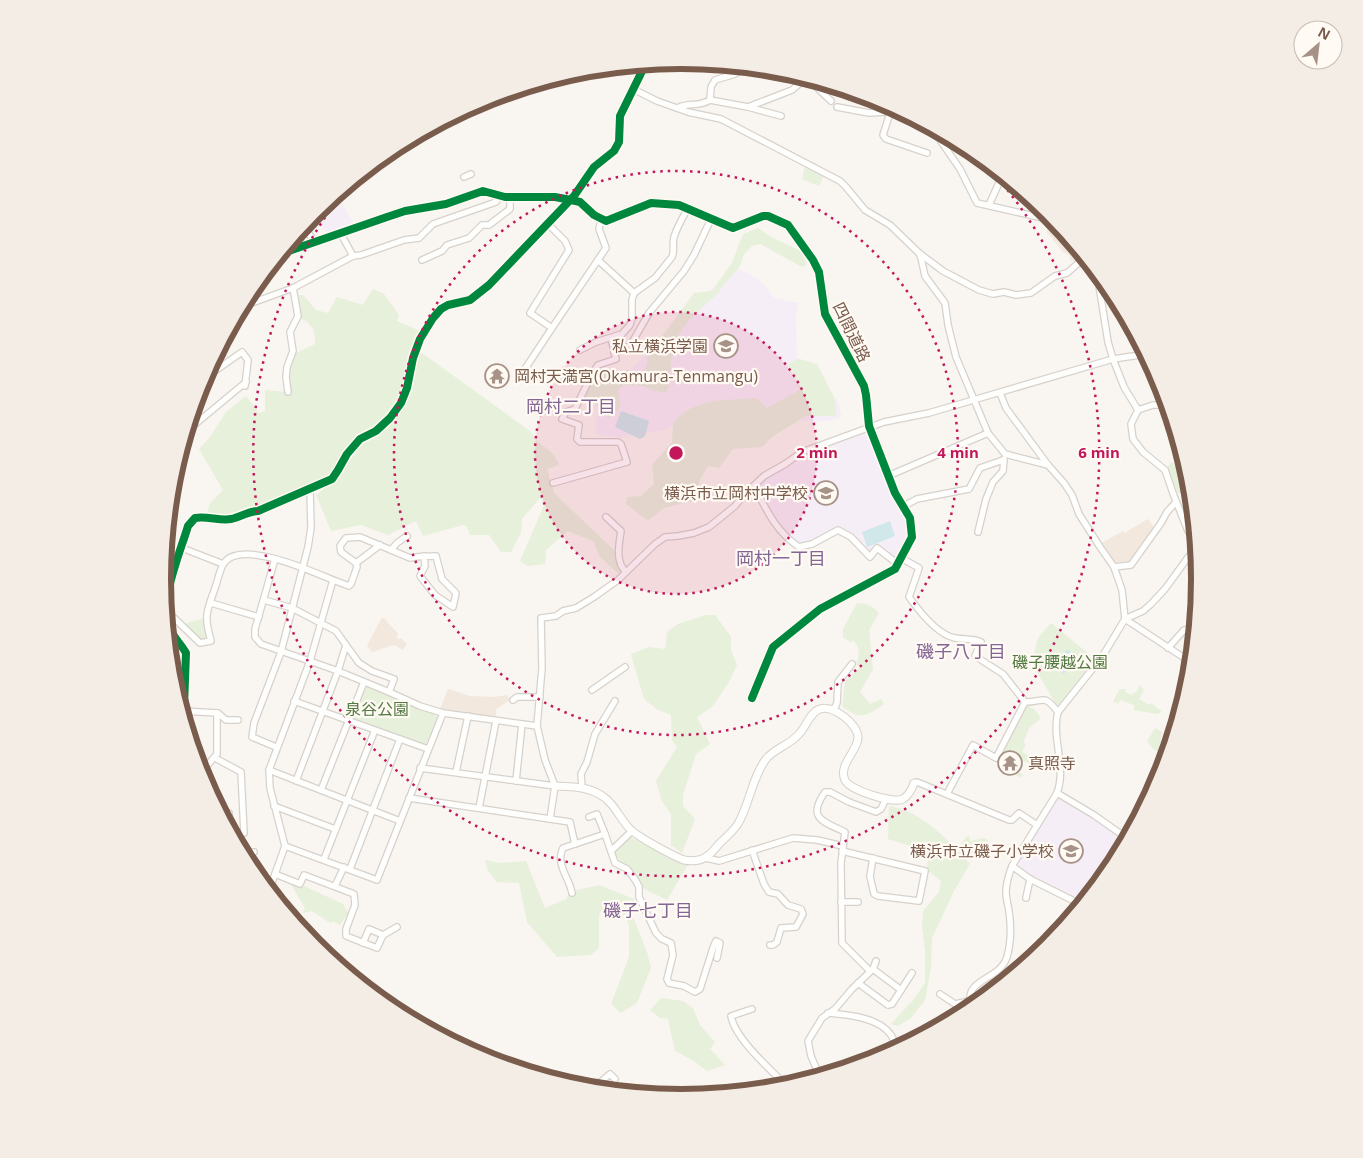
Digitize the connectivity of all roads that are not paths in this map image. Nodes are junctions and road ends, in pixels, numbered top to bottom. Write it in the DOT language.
graph roads {
  1 [pos="641,71"];
  2 [pos="738,72"];
  3 [pos="800,83"];
  4 [pos="815,86"];
  5 [pos="633,89"];
  6 [pos="710,100"];
  7 [pos="831,101"];
  8 [pos="748,107"];
  9 [pos="837,107"];
  10 [pos="677,108"];
  11 [pos="889,113"];
  12 [pos="890,113"];
  13 [pos="782,116"];
  14 [pos="939,138"];
  15 [pos="927,153"];
  16 [pos="471,174"];
  17 [pos="464,177"];
  18 [pos="1000,181"];
  19 [pos="500,196"];
  20 [pos="510,197"];
  21 [pos="571,200"];
  22 [pos="989,205"];
  23 [pos="688,208"];
  24 [pos="1041,217"];
  25 [pos="711,219"];
  26 [pos="601,220"];
  27 [pos="548,224"];
  28 [pos="308,232"];
  29 [pos="340,234"];
  30 [pos="315,242"];
  31 [pos="292,250"];
  32 [pos="919,253"];
  33 [pos="353,256"];
  34 [pos="422,260"];
  35 [pos="599,261"];
  36 [pos="1082,263"];
  37 [pos="1099,286"];
  38 [pos="293,288"];
  39 [pos="634,293"];
  40 [pos="253,303"];
  41 [pos="552,328"];
  42 [pos="611,338"];
  43 [pos="580,350"];
  44 [pos="614,352"];
  45 [pos="1140,355"];
  46 [pos="1112,359"];
  47 [pos="216,370"];
  48 [pos="522,376"];
  49 [pos="288,392"];
  50 [pos="1000,393"];
  51 [pos="976,400"];
  52 [pos="1161,405"];
  53 [pos="1138,410"];
  54 [pos="195,424"];
  55 [pos="869,426"];
  56 [pos="988,433"];
  57 [pos="1004,457"];
  58 [pos="1048,465"];
  59 [pos="888,476"];
  60 [pos="553,483"];
  61 [pos="754,486"];
  62 [pos="310,489"];
  63 [pos="1176,502"];
  64 [pos="904,506"];
  65 [pos="606,517"];
  66 [pos="978,532"];
  67 [pos="1189,532"];
  68 [pos="407,536"];
  69 [pos="380,545"];
  70 [pos="182,548"];
  71 [pos="391,550"];
  72 [pos="1191,553"];
  73 [pos="424,556"];
  74 [pos="275,559"];
  75 [pos="900,560"];
  76 [pos="356,563"];
  77 [pos="224,564"];
  78 [pos="302,567"];
  79 [pos="1114,567"];
  80 [pos="626,572"];
  81 [pos="171,577"];
  82 [pos="333,580"];
  83 [pos="264,600"];
  84 [pos="211,603"];
  85 [pos="292,608"];
  86 [pos="173,616"];
  87 [pos="259,617"];
  88 [pos="1125,619"];
  89 [pos="320,623"];
  90 [pos="1189,630"];
  91 [pos="175,638"];
  92 [pos="346,645"];
  93 [pos="1168,648"];
  94 [pos="281,652"];
  95 [pos="1185,659"];
  96 [pos="310,661"];
  97 [pos="852,664"];
  98 [pos="625,667"];
  99 [pos="338,671"];
  100 [pos="364,682"];
  101 [pos="592,690"];
  102 [pos="389,692"];
  103 [pos="184,693"];
  104 [pos="540,697"];
  105 [pos="752,698"];
  106 [pos="513,700"];
  107 [pos="294,701"];
  108 [pos="615,701"];
  109 [pos="1025,702"];
  110 [pos="834,709"];
  111 [pos="189,711"];
  112 [pos="323,711"];
  113 [pos="216,712"];
  114 [pos="1058,712"];
  115 [pos="443,713"];
  116 [pos="468,716"];
  117 [pos="238,720"];
  118 [pos="349,720"];
  119 [pos="496,720"];
  120 [pos="522,724"];
  121 [pos="537,726"];
  122 [pos="375,730"];
  123 [pos="400,739"];
  124 [pos="276,748"];
  125 [pos="428,749"];
  126 [pos="215,758"];
  127 [pos="207,766"];
  128 [pos="420,768"];
  129 [pos="269,770"];
  130 [pos="456,772"];
  131 [pos="485,777"];
  132 [pos="296,781"];
  133 [pos="516,781"];
  134 [pos="914,783"];
  135 [pos="555,786"];
  136 [pos="582,787"];
  137 [pos="321,790"];
  138 [pos="1057,793"];
  139 [pos="947,794"];
  140 [pos="409,798"];
  141 [pos="886,799"];
  142 [pos="347,800"];
  143 [pos="274,806"];
  144 [pos="479,808"];
  145 [pos="372,810"];
  146 [pos="589,817"];
  147 [pos="550,818"];
  148 [pos="400,821"];
  149 [pos="1037,825"];
  150 [pos="335,829"];
  151 [pos="632,831"];
  152 [pos="244,833"];
  153 [pos="605,834"];
  154 [pos="1122,835"];
  155 [pos="575,844"];
  156 [pos="285,846"];
  157 [pos="843,848"];
  158 [pos="752,850"];
  159 [pos="611,851"];
  160 [pos="706,858"];
  161 [pos="873,858"];
  162 [pos="324,859"];
  163 [pos="1012,866"];
  164 [pos="347,868"];
  165 [pos="275,874"];
  166 [pos="1030,879"];
  167 [pos="272,883"];
  168 [pos="335,886"];
  169 [pos="572,893"];
  170 [pos="1026,898"];
  171 [pos="841,902"];
  172 [pos="858,902"];
  173 [pos="1076,902"];
  174 [pos="397,927"];
  175 [pos="383,935"];
  176 [pos="363,943"];
  177 [pos="770,945"];
  178 [pos="717,958"];
  179 [pos="876,961"];
  180 [pos="872,970"];
  181 [pos="912,973"];
  182 [pos="858,983"];
  183 [pos="901,990"];
  184 [pos="940,994"];
  185 [pos="967,1001"];
  186 [pos="969,1001"];
  187 [pos="752,1009"];
  188 [pos="828,1014"];
  189 [pos="894,1042"];
  190 [pos="817,1071"];
  191 [pos="615,1079"];
  192 [pos="781,1079"];
  193 [pos="600,1082"];
  1 -- 5 [label="street"];
  2 -- 6 [label="street"];
  3 -- 8 [label="street"];
  4 -- 7 [label="street"];
  5 -- 10 [label="street"];
  5 -- 21 [label="street"];
  6 -- 8 [label="street"];
  6 -- 10 [label="street"];
  8 -- 13 [label="street"];
  9 -- 11 [label="street"];
  10 -- 32 [label="street"];
  12 -- 15 [label="street"];
  14 -- 22 [label="street"];
  16 -- 17 [label="street"];
  18 -- 22 [label="street"];
  19 -- 20 [label="street"];
  19 -- 29 [label="street"];
  19 -- 33 [label="street"];
  20 -- 21 [label="street"];
  20 -- 34 [label="street"];
  21 -- 26 [label="street"];
  21 -- 27 [label="street"];
  22 -- 24 [label="street"];
  23 -- 25 [label="street, 四間道路"];
  23 -- 26 [label="street, 四間道路"];
  23 -- 39 [label="street"];
  25 -- 44 [label="street"];
  25 -- 55 [label="street, 四間道路"];
  26 -- 35 [label="street"];
  27 -- 41 [label="street"];
  27 -- 62 [label="street"];
  28 -- 30 [label="street"];
  29 -- 30 [label="street"];
  29 -- 33 [label="street"];
  30 -- 31 [label="street"];
  32 -- 36 [label="street"];
  32 -- 51 [label="street"];
  33 -- 38 [label="street"];
  35 -- 39 [label="street"];
  35 -- 41 [label="street"];
  37 -- 46 [label="street"];
  38 -- 40 [label="street"];
  38 -- 49 [label="street"];
  39 -- 42 [label="street"];
  41 -- 48 [label="street"];
  42 -- 43 [label="street"];
  42 -- 44 [label="street"];
  44 -- 60 [label="street"];
  45 -- 46 [label="street"];
  46 -- 50 [label="street"];
  46 -- 53 [label="street"];
  47 -- 54 [label="street"];
  50 -- 51 [label="street"];
  50 -- 58 [label="street"];
  51 -- 55 [label="street"];
  51 -- 56 [label="street"];
  52 -- 53 [label="street"];
  53 -- 63 [label="street"];
  55 -- 59 [label="street, 四間道路"];
  55 -- 61 [label="street"];
  56 -- 57 [label="street"];
  56 -- 59 [label="street"];
  57 -- 58 [label="street"];
  57 -- 64 [label="street"];
  57 -- 66 [label="street"];
  58 -- 79 [label="street"];
  59 -- 64 [label="street, 四間道路"];
  61 -- 75 [label="street"];
  61 -- 80 [label="street"];
  62 -- 70 [label="street"];
  62 -- 78 [label="street"];
  63 -- 67 [label="street"];
  63 -- 79 [label="street"];
  64 -- 75 [label="street, 四間道路"];
  65 -- 80 [label="street"];
  68 -- 71 [label="street"];
  69 -- 71 [label="street"];
  69 -- 76 [label="street"];
  69 -- 76 [label="street"];
  70 -- 77 [label="street"];
  70 -- 81 [label="street"];
  71 -- 73 [label="street"];
  72 -- 88 [label="street"];
  73 -- 73 [label="street"];
  74 -- 77 [label="street"];
  74 -- 78 [label="street"];
  74 -- 83 [label="street"];
  75 -- 105 [label="street"];
  75 -- 109 [label="street"];
  76 -- 82 [label="street"];
  77 -- 84 [label="street"];
  78 -- 82 [label="street"];
  78 -- 85 [label="street"];
  79 -- 88 [label="street"];
  80 -- 104 [label="street"];
  82 -- 89 [label="street"];
  83 -- 85 [label="street"];
  83 -- 87 [label="street"];
  84 -- 86 [label="street"];
  84 -- 87 [label="street"];
  85 -- 89 [label="street"];
  85 -- 94 [label="street"];
  87 -- 94 [label="street"];
  88 -- 93 [label="street"];
  88 -- 114 [label="street"];
  89 -- 92 [label="street"];
  89 -- 96 [label="street"];
  90 -- 93 [label="street"];
  91 -- 103 [label="street"];
  92 -- 99 [label="street"];
  92 -- 102 [label="street"];
  93 -- 95 [label="street"];
  94 -- 96 [label="street"];
  94 -- 124 [label="street"];
  96 -- 99 [label="street"];
  96 -- 107 [label="street"];
  97 -- 110 [label="street"];
  98 -- 101 [label="street"];
  99 -- 100 [label="street"];
  99 -- 112 [label="street"];
  100 -- 102 [label="street"];
  100 -- 118 [label="street"];
  102 -- 115 [label="street"];
  104 -- 106 [label="street"];
  104 -- 121 [label="street"];
  107 -- 112 [label="street"];
  107 -- 124 [label="street"];
  108 -- 136 [label="street"];
  109 -- 114 [label="street"];
  109 -- 139 [label="street"];
  110 -- 141 [label="street"];
  110 -- 160 [label="street"];
  111 -- 113 [label="street"];
  112 -- 118 [label="street"];
  112 -- 132 [label="street"];
  113 -- 117 [label="street"];
  113 -- 126 [label="street"];
  114 -- 138 [label="street"];
  115 -- 116 [label="street"];
  115 -- 125 [label="street"];
  116 -- 119 [label="street"];
  116 -- 130 [label="street"];
  118 -- 122 [label="street"];
  118 -- 137 [label="street"];
  119 -- 120 [label="street"];
  119 -- 131 [label="street"];
  120 -- 121 [label="street"];
  120 -- 133 [label="street"];
  121 -- 135 [label="street"];
  122 -- 123 [label="street"];
  122 -- 142 [label="street"];
  123 -- 125 [label="street"];
  123 -- 145 [label="street"];
  124 -- 129 [label="street"];
  125 -- 128 [label="street"];
  126 -- 127 [label="street"];
  126 -- 152 [label="street"];
  128 -- 130 [label="street"];
  128 -- 140 [label="street"];
  129 -- 132 [label="street"];
  129 -- 143 [label="street"];
  130 -- 131 [label="street"];
  131 -- 133 [label="street"];
  131 -- 144 [label="street"];
  132 -- 137 [label="street"];
  133 -- 135 [label="street"];
  134 -- 139 [label="street"];
  134 -- 141 [label="street"];
  135 -- 136 [label="street"];
  135 -- 147 [label="street"];
  136 -- 151 [label="street"];
  137 -- 142 [label="street"];
  138 -- 149 [label="street"];
  138 -- 154 [label="street"];
  139 -- 149 [label="street"];
  140 -- 144 [label="street"];
  140 -- 148 [label="street"];
  141 -- 157 [label="street"];
  142 -- 145 [label="street"];
  142 -- 150 [label="street"];
  143 -- 150 [label="street"];
  143 -- 156 [label="street"];
  144 -- 147 [label="street"];
  145 -- 148 [label="street"];
  145 -- 164 [label="street"];
  146 -- 153 [label="street"];
  147 -- 155 [label="street"];
  148 -- 164 [label="street"];
  149 -- 163 [label="street"];
  150 -- 162 [label="street"];
  151 -- 159 [label="street"];
  151 -- 160 [label="street"];
  153 -- 155 [label="street"];
  153 -- 159 [label="street"];
  155 -- 169 [label="street"];
  156 -- 162 [label="street"];
  156 -- 165 [label="street"];
  157 -- 158 [label="street"];
  157 -- 161 [label="street"];
  157 -- 171 [label="street"];
  158 -- 160 [label="street"];
  158 -- 177 [label="street"];
  159 -- 178 [label="street"];
  161 -- 161 [label="street"];
  162 -- 164 [label="street"];
  163 -- 166 [label="street"];
  163 -- 186 [label="street"];
  164 -- 168 [label="street"];
  165 -- 167 [label="street"];
  165 -- 168 [label="street"];
  166 -- 170 [label="street"];
  166 -- 173 [label="street"];
  168 -- 176 [label="street"];
  171 -- 172 [label="street"];
  171 -- 180 [label="street"];
  174 -- 175 [label="street"];
  175 -- 176 [label="street"];
  175 -- 176 [label="street"];
  179 -- 180 [label="street"];
  180 -- 182 [label="street"];
  180 -- 183 [label="street"];
  181 -- 183 [label="street"];
  182 -- 183 [label="street"];
  182 -- 188 [label="street"];
  184 -- 185 [label="street"];
  187 -- 192 [label="street"];
  188 -- 189 [label="street"];
  188 -- 190 [label="street"];
  191 -- 193 [label="street"];
}
